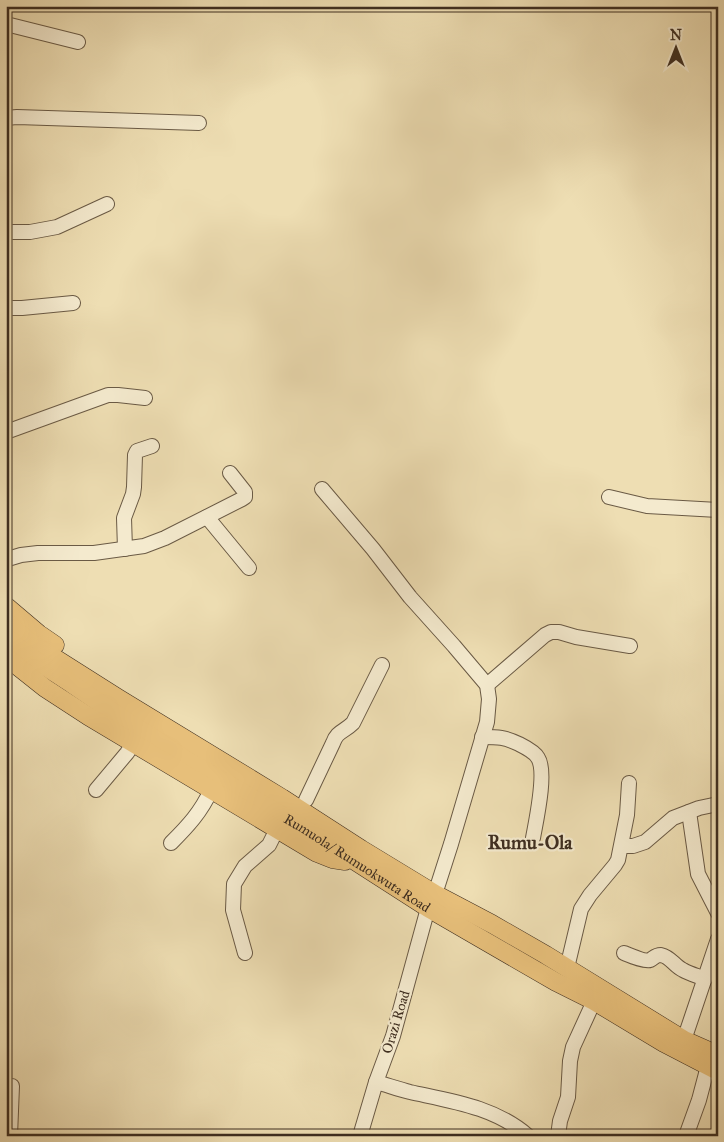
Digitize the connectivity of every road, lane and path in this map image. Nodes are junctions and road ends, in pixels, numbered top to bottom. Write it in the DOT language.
graph roads {
  1 [pos="6,24"];
  2 [pos="78,42"];
  3 [pos="6,118"];
  4 [pos="199,124"];
  5 [pos="107,204"];
  6 [pos="6,232"];
  7 [pos="73,302"];
  8 [pos="6,308"];
  9 [pos="145,398"];
  10 [pos="6,432"];
  11 [pos="152,446"];
  12 [pos="230,474"];
  13 [pos="322,489"];
  14 [pos="609,497"];
  15 [pos="718,510"];
  16 [pos="207,517"];
  17 [pos="125,549"];
  18 [pos="6,560"];
  19 [pos="249,568"];
  20 [pos="6,606"];
  21 [pos="6,621"];
  22 [pos="6,637"];
  23 [pos="630,646"];
  24 [pos="6,657"];
  25 [pos="382,665"];
  26 [pos="486,685"];
  27 [pos="482,737"];
  28 [pos="134,744"];
  29 [pos="628,783"];
  30 [pos="96,790"];
  31 [pos="211,790"];
  32 [pos="306,800"];
  33 [pos="718,804"];
  34 [pos="689,812"];
  35 [pos="278,829"];
  36 [pos="533,838"];
  37 [pos="171,843"];
  38 [pos="622,846"];
  39 [pos="359,855"];
  40 [pos="432,901"];
  41 [pos="718,913"];
  42 [pos="718,939"];
  43 [pos="244,953"];
  44 [pos="624,953"];
  45 [pos="567,968"];
  46 [pos="705,979"];
  47 [pos="594,1001"];
  48 [pos="684,1040"];
  49 [pos="714,1064"];
  50 [pos="376,1082"];
  51 [pos="12,1086"];
  52 [pos="10,1136"];
  53 [pos="360,1136"];
  54 [pos="528,1136"];
  55 [pos="558,1136"];
  56 [pos="686,1136"];
  1 -- 2 [label="street"];
  3 -- 4 [label="street"];
  5 -- 6 [label="street"];
  7 -- 8 [label="street"];
  9 -- 10 [label="street"];
  11 -- 17 [label="street"];
  12 -- 16 [label="street"];
  13 -- 26 [label="street"];
  14 -- 15 [label="street"];
  16 -- 17 [label="street"];
  16 -- 19 [label="street"];
  17 -- 18 [label="street"];
  20 -- 32 [label="main road"];
  21 -- 39 [label="main road, Rumuola/ Rumuokwuta Road"];
  22 -- 39 [label="main road, Rumuola/ Rumuokwuta Road"];
  23 -- 26 [label="street"];
  24 -- 28 [label="main road"];
  25 -- 32 [label="street"];
  26 -- 27 [label="street, Orazi Road"];
  27 -- 36 [label="street"];
  27 -- 40 [label="street, Orazi Road"];
  28 -- 30 [label="street"];
  28 -- 31 [label="main road"];
  29 -- 38 [label="street"];
  31 -- 35 [label="main road"];
  31 -- 37 [label="street"];
  32 -- 39 [label="main road"];
  33 -- 34 [label="street"];
  34 -- 38 [label="street"];
  34 -- 41 [label="street"];
  35 -- 39 [label="main road"];
  35 -- 43 [label="street"];
  38 -- 45 [label="street"];
  39 -- 40 [label="main road, Rumuola/ Rumuokwuta Road"];
  40 -- 45 [label="main road, Rumuola/ Rumuokwuta Road"];
  40 -- 47 [label="main road, Rumuola/ Rumuokwuta Road"];
  40 -- 50 [label="street, Orazi Road"];
  42 -- 46 [label="street"];
  44 -- 46 [label="street"];
  45 -- 48 [label="main road, Rumuola/ Rumuokwuta Road"];
  46 -- 48 [label="street"];
  47 -- 49 [label="main road, Rumuola/ Rumuokwuta Road"];
  47 -- 55 [label="street"];
  48 -- 49 [label="main road, Rumuola/ Rumuokwuta Road"];
  49 -- 56 [label="street"];
  50 -- 53 [label="street, Orazi Road"];
  50 -- 54 [label="street"];
  51 -- 52 [label="street"];
}
